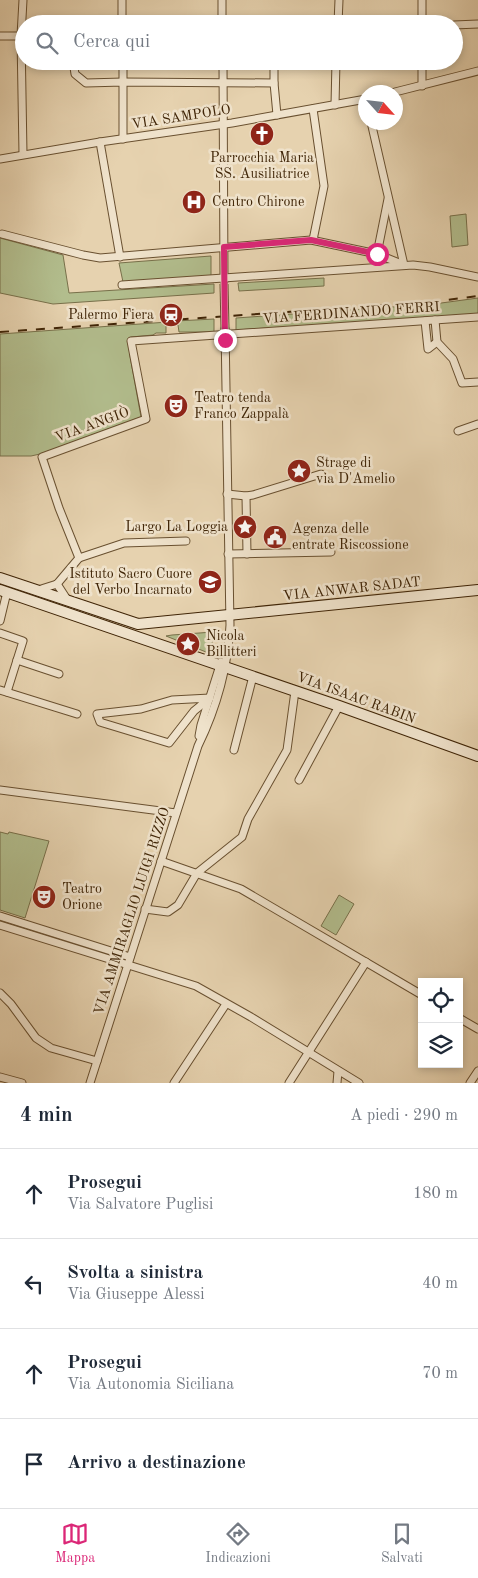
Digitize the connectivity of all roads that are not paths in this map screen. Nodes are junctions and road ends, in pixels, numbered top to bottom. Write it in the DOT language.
graph roads {
  1 [pos="23,0"];
  2 [pos="122,0"];
  3 [pos="222,0"];
  4 [pos="339,0"];
  5 [pos="422,0"];
  6 [pos="23,15"];
  7 [pos="122,15"];
  8 [pos="222,15"];
  9 [pos="338,15"];
  10 [pos="422,15"];
  11 [pos="478,24"];
  12 [pos="463,25"];
  13 [pos="0,36"];
  14 [pos="15,36"];
  15 [pos="22,70"];
  16 [pos="74,70"];
  17 [pos="122,70"];
  18 [pos="223,70"];
  19 [pos="274,70"];
  20 [pos="336,70"];
  21 [pos="422,70"];
  22 [pos="478,71"];
  23 [pos="123,82"];
  24 [pos="223,84"];
  25 [pos="274,84"];
  26 [pos="422,86"];
  27 [pos="403,90"];
  28 [pos="358,101"];
  29 [pos="335,105"];
  30 [pos="313,109"];
  31 [pos="277,115"];
  32 [pos="223,124"];
  33 [pos="374,130"];
  34 [pos="123,139"];
  35 [pos="100,143"];
  36 [pos="23,154"];
  37 [pos="0,159"];
  38 [pos="388,196"];
  39 [pos="2,234"];
  40 [pos="313,240"];
  41 [pos="224,247"];
  42 [pos="377,254"];
  43 [pos="120,257"];
  44 [pos="403,263"];
  45 [pos="478,277"];
  46 [pos="224,281"];
  47 [pos="122,284"];
  48 [pos="478,317"];
  49 [pos="435,320"];
  50 [pos="425,321"];
  51 [pos="225,332"];
  52 [pos="438,342"];
  53 [pos="478,382"];
  54 [pos="478,424"];
  55 [pos="458,430"];
  56 [pos="322,474"];
  57 [pos="227,494"];
  58 [pos="246,496"];
  59 [pos="186,541"];
  60 [pos="331,552"];
  61 [pos="228,554"];
  62 [pos="247,554"];
  63 [pos="79,558"];
  64 [pos="0,578"];
  65 [pos="57,584"];
  66 [pos="38,590"];
  67 [pos="478,590"];
  68 [pos="4,591"];
  69 [pos="68,601"];
  70 [pos="230,615"];
  71 [pos="123,620"];
  72 [pos="0,621"];
  73 [pos="119,630"];
  74 [pos="0,633"];
  75 [pos="17,660"];
  76 [pos="223,666"];
  77 [pos="59,674"];
  78 [pos="253,676"];
  79 [pos="295,690"];
  80 [pos="4,691"];
  81 [pos="210,698"];
  82 [pos="339,706"];
  83 [pos="77,714"];
  84 [pos="198,746"];
  85 [pos="234,750"];
  86 [pos="478,756"];
  87 [pos="298,780"];
  88 [pos="0,791"];
  89 [pos="176,813"];
  90 [pos="161,861"];
  91 [pos="196,873"];
  92 [pos="145,909"];
  93 [pos="0,916"];
  94 [pos="0,925"];
  95 [pos="130,957"];
  96 [pos="366,962"];
  97 [pos="127,965"];
  98 [pos="0,993"];
  99 [pos="418,993"];
  100 [pos="226,1004"];
  101 [pos="463,1020"];
  102 [pos="478,1029"];
  103 [pos="308,1052"];
  104 [pos="96,1061"];
  105 [pos="338,1071"];
  106 [pos="478,1071"];
  107 [pos="0,1077"];
  108 [pos="22,1083"];
  109 [pos="90,1083"];
  110 [pos="174,1083"];
  111 [pos="289,1083"];
  112 [pos="337,1083"];
  113 [pos="359,1083"];
  114 [pos="470,1083"];
  1 -- 6 [label="street"];
  2 -- 7 [label="street"];
  3 -- 8 [label="street"];
  4 -- 9 [label="street"];
  5 -- 10 [label="street"];
  11 -- 12 [label="street"];
  13 -- 14 [label="street"];
  15 -- 36 [label="street"];
  16 -- 23 [label="street"];
  17 -- 23 [label="street"];
  18 -- 24 [label="street"];
  19 -- 25 [label="street"];
  20 -- 29 [label="street"];
  21 -- 26 [label="street"];
  22 -- 26 [label="street"];
  23 -- 24 [label="street"];
  23 -- 34 [label="street"];
  24 -- 25 [label="street"];
  24 -- 32 [label="street"];
  25 -- 31 [label="street"];
  26 -- 27 [label="street"];
  28 -- 29 [label="street, VIA SAMPOLO"];
  29 -- 30 [label="street, VIA SAMPOLO"];
  30 -- 31 [label="street, VIA SAMPOLO"];
  30 -- 40 [label="street"];
  31 -- 32 [label="street, VIA SAMPOLO"];
  32 -- 34 [label="street, VIA SAMPOLO"];
  32 -- 41 [label="street"];
  33 -- 38 [label="street"];
  34 -- 35 [label="street, VIA SAMPOLO"];
  35 -- 36 [label="street, VIA SAMPOLO"];
  35 -- 43 [label="street"];
  36 -- 37 [label="street, VIA SAMPOLO"];
  38 -- 42 [label="street"];
  38 -- 44 [label="street"];
  39 -- 43 [label="street"];
  40 -- 41 [label="street"];
  40 -- 42 [label="street"];
  41 -- 43 [label="street"];
  41 -- 46 [label="street"];
  42 -- 44 [label="street"];
  44 -- 45 [label="street"];
  44 -- 46 [label="street"];
  46 -- 47 [label="street"];
  46 -- 51 [label="street, bridge"];
  48 -- 49 [label="street, VIA FERDINANDO FERRI"];
  49 -- 50 [label="street, VIA FERDINANDO FERRI"];
  49 -- 52 [label="street"];
  50 -- 51 [label="street, VIA FERDINANDO FERRI"];
  50 -- 52 [label="street"];
  51 -- 57 [label="street"];
  51 -- 63 [label="street, VIA ANGIÒ"];
  52 -- 53 [label="street"];
  54 -- 55 [label="street"];
  56 -- 58 [label="street"];
  57 -- 58 [label="street"];
  57 -- 61 [label="street"];
  58 -- 62 [label="street"];
  59 -- 63 [label="street"];
  60 -- 62 [label="street"];
  61 -- 62 [label="street"];
  61 -- 70 [label="street"];
  63 -- 65 [label="street"];
  64 -- 66 [label="street"];
  65 -- 66 [label="street"];
  65 -- 69 [label="street"];
  66 -- 69 [label="street"];
  67 -- 70 [label="street, VIA ANWAR SADAT"];
  68 -- 72 [label="street"];
  68 -- 73 [label="street, VIA ISAAC RABIN"];
  69 -- 71 [label="street"];
  70 -- 71 [label="street, VIA ANWAR SADAT"];
  70 -- 76 [label="street"];
  71 -- 73 [label="street"];
  73 -- 76 [label="street, VIA ISAAC RABIN"];
  74 -- 75 [label="street"];
  75 -- 77 [label="street"];
  75 -- 80 [label="street"];
  76 -- 78 [label="street, VIA ISAAC RABIN"];
  76 -- 81 [label="street, VIA AMMIRAGLIO LUIGI RIZZO"];
  76 -- 84 [label="street, VIA AMMIRAGLIO LUIGI RIZZO"];
  78 -- 79 [label="street, VIA ISAAC RABIN"];
  78 -- 85 [label="street"];
  79 -- 82 [label="street, VIA ISAAC RABIN"];
  79 -- 91 [label="street"];
  80 -- 83 [label="street"];
  81 -- 81 [label="street"];
  81 -- 84 [label="street, VIA AMMIRAGLIO LUIGI RIZZO"];
  82 -- 86 [label="street, VIA ISAAC RABIN"];
  82 -- 87 [label="street"];
  84 -- 89 [label="street, VIA AMMIRAGLIO LUIGI RIZZO"];
  88 -- 89 [label="street"];
  89 -- 90 [label="street, VIA AMMIRAGLIO LUIGI RIZZO"];
  90 -- 91 [label="street"];
  90 -- 92 [label="street, VIA AMMIRAGLIO LUIGI RIZZO"];
  91 -- 92 [label="street"];
  91 -- 96 [label="street"];
  92 -- 95 [label="street, VIA AMMIRAGLIO LUIGI RIZZO"];
  93 -- 95 [label="street"];
  94 -- 97 [label="street"];
  95 -- 97 [label="street, VIA AMMIRAGLIO LUIGI RIZZO"];
  96 -- 99 [label="street"];
  96 -- 103 [label="street"];
  97 -- 100 [label="street"];
  97 -- 104 [label="street, VIA AMMIRAGLIO LUIGI RIZZO"];
  98 -- 104 [label="street"];
  100 -- 103 [label="street"];
  100 -- 110 [label="street"];
  101 -- 102 [label="street"];
  103 -- 105 [label="street"];
  103 -- 111 [label="street"];
  104 -- 109 [label="street, VIA AMMIRAGLIO LUIGI RIZZO"];
  105 -- 112 [label="street"];
  105 -- 113 [label="street"];
  106 -- 114 [label="street"];
  107 -- 108 [label="street"];
}
